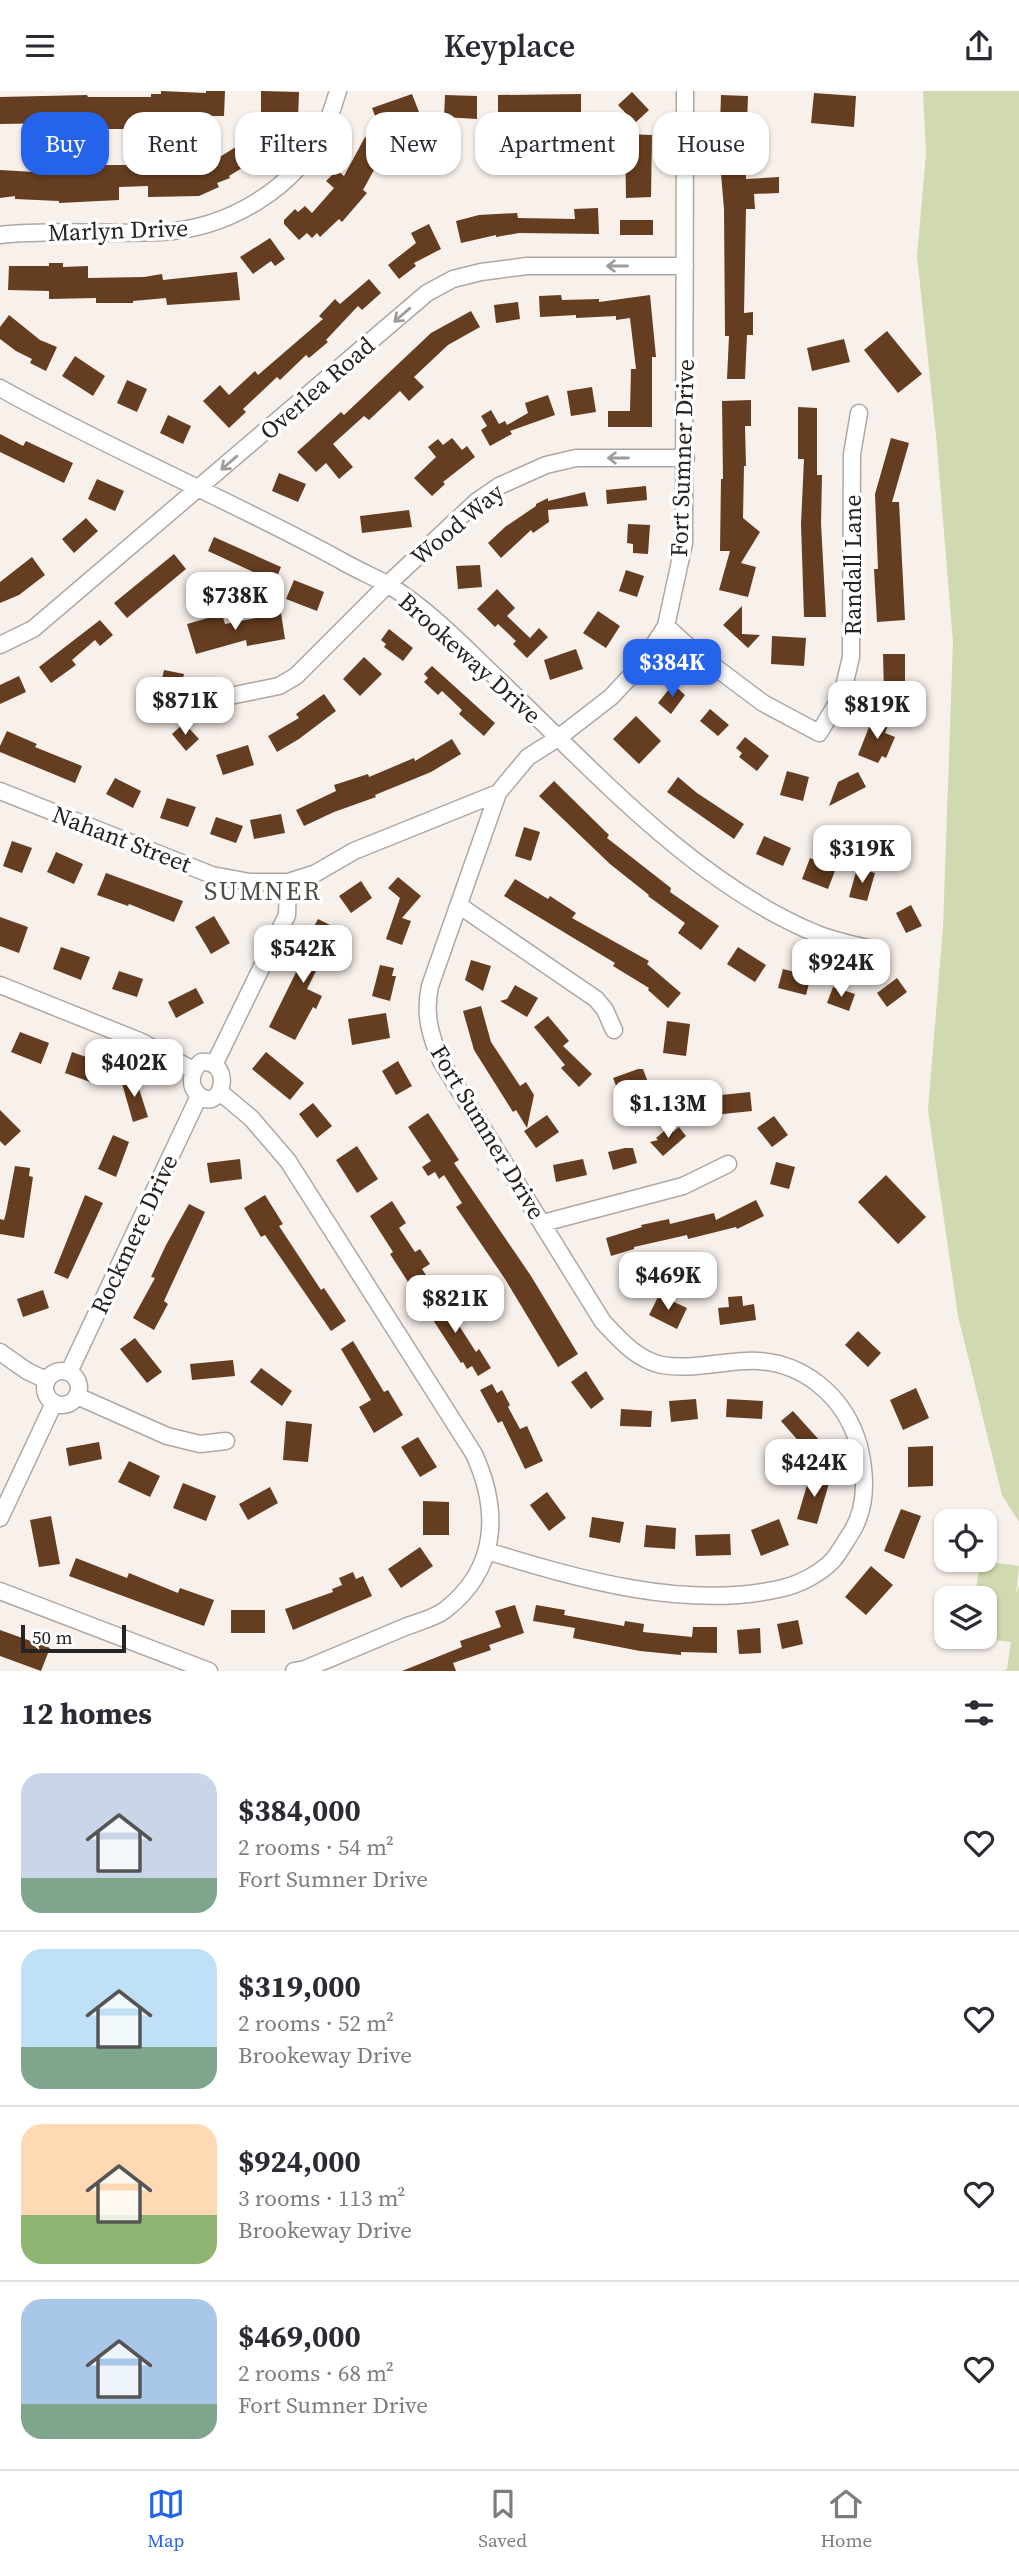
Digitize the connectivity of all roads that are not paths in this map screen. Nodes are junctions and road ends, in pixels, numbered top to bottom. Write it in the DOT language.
graph roads {
  1 [pos="338,91"];
  2 [pos="685,91"];
  3 [pos="0,235"];
  4 [pos="685,266"];
  5 [pos="0,389"];
  6 [pos="859,413"];
  7 [pos="686,458"];
  8 [pos="198,489"];
  9 [pos="387,585"];
  10 [pos="666,626"];
  11 [pos="0,645"];
  12 [pos="230,697"];
  13 [pos="558,738"];
  14 [pos="0,791"];
  15 [pos="498,793"];
  16 [pos="288,882"];
  17 [pos="460,906"];
  18 [pos="871,949"];
  19 [pos="0,985"];
  20 [pos="614,1030"];
  21 [pos="215,1065"];
  22 [pos="193,1070"];
  23 [pos="220,1092"];
  24 [pos="199,1096"];
  25 [pos="728,1164"];
  26 [pos="543,1223"];
  27 [pos="0,1352"];
  28 [pos="69,1372"];
  29 [pos="46,1380"];
  30 [pos="77,1396"];
  31 [pos="54,1403"];
  32 [pos="226,1441"];
  33 [pos="0,1518"];
  34 [pos="486,1551"];
  35 [pos="0,1591"];
  36 [pos="209,1671"];
  37 [pos="294,1671"];
  1 -- 3 [label="street, Marlyn Drive"];
  2 -- 4 [label="street, Fort Sumner Drive"];
  4 -- 7 [label="street, Fort Sumner Drive"];
  4 -- 8 [label="street, Overlea Road, one-way"];
  5 -- 8 [label="street, Brookeway Drive"];
  6 -- 10 [label="street, Randall Lane"];
  7 -- 9 [label="street, Wood Way, one-way"];
  7 -- 10 [label="street, Fort Sumner Drive"];
  8 -- 9 [label="street, Brookeway Drive"];
  8 -- 11 [label="street, Overlea Road"];
  9 -- 12 [label="street, Wood Way"];
  9 -- 13 [label="street, Brookeway Drive"];
  10 -- 13 [label="street, Fort Sumner Drive"];
  13 -- 15 [label="street, Fort Sumner Drive"];
  13 -- 18 [label="street, Brookeway Drive"];
  14 -- 16 [label="street, Nahant Street"];
  15 -- 16 [label="street"];
  15 -- 17 [label="street, Fort Sumner Drive"];
  16 -- 21 [label="street"];
  17 -- 20 [label="street"];
  17 -- 26 [label="street, Fort Sumner Drive"];
  19 -- 22 [label="street"];
  21 -- 22 [label="street"];
  21 -- 23 [label="street"];
  22 -- 24 [label="street"];
  23 -- 24 [label="street"];
  23 -- 34 [label="street"];
  24 -- 28 [label="street, Rockmere Drive"];
  25 -- 26 [label="street"];
  26 -- 34 [label="street, Fort Sumner Drive"];
  27 -- 29 [label="street"];
  28 -- 29 [label="street"];
  28 -- 30 [label="street"];
  29 -- 31 [label="street"];
  30 -- 31 [label="street"];
  30 -- 32 [label="street"];
  31 -- 33 [label="street"];
  34 -- 37 [label="street"];
  35 -- 36 [label="street"];
}
